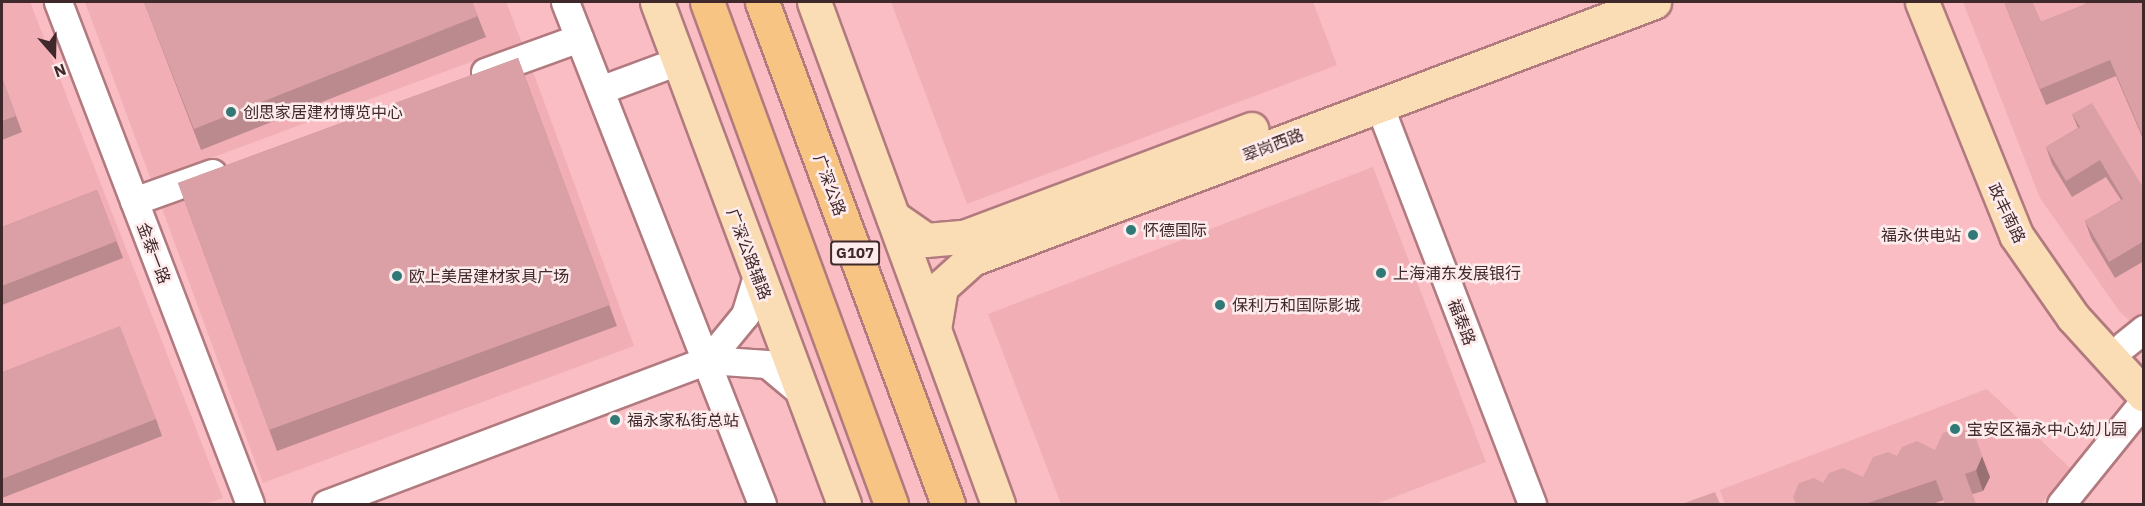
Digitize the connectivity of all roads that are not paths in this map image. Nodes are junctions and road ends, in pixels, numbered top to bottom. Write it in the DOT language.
graph roads {
  1 [pos="58,2"];
  2 [pos="565,2"];
  3 [pos="657,2"];
  4 [pos="707,2"];
  5 [pos="762,2"];
  6 [pos="814,2"];
  7 [pos="1590,2"];
  8 [pos="1654,2"];
  9 [pos="1922,2"];
  10 [pos="1942,2"];
  11 [pos="579,38"];
  12 [pos="678,61"];
  13 [pos="457,83"];
  14 [pos="600,90"];
  15 [pos="1379,105"];
  16 [pos="235,164"];
  17 [pos="134,201"];
  18 [pos="893,217"];
  19 [pos="1016,230"];
  20 [pos="757,276"];
  21 [pos="934,329"];
  22 [pos="2137,346"];
  23 [pos="708,360"];
  24 [pos="2144,395"];
  25 [pos="804,396"];
  26 [pos="2144,401"];
  27 [pos="250,504"];
  28 [pos="326,504"];
  29 [pos="762,504"];
  30 [pos="844,504"];
  31 [pos="891,504"];
  32 [pos="948,504"];
  33 [pos="998,504"];
  34 [pos="1532,504"];
  35 [pos="2061,504"];
  1 -- 17 [label="street, 金泰一路"];
  2 -- 11 [label="street"];
  3 -- 12 [label="main road, 广深公路辅路"];
  4 -- 31 [label="highway, G107"];
  5 -- 32 [label="highway, 广深公路 / G107"];
  6 -- 18 [label="main road"];
  7 -- 19 [label="main road, 翠岗西路"];
  8 -- 15 [label="main road, 翠岗西路"];
  9 -- 24 [label="main road, 政丰南路"];
  10 -- 22 [label="main road, 政丰南路"];
  11 -- 13 [label="street"];
  11 -- 14 [label="street"];
  12 -- 14 [label="street"];
  12 -- 20 [label="main road, 广深公路辅路"];
  14 -- 23 [label="street"];
  15 -- 19 [label="main road, 翠岗西路"];
  15 -- 34 [label="street, 福泰路"];
  16 -- 17 [label="street"];
  17 -- 27 [label="street, 金泰一路"];
  18 -- 19 [label="main road, 翠岗西路"];
  18 -- 21 [label="main road"];
  19 -- 21 [label="main road, 翠岗西路"];
  20 -- 23 [label="street"];
  20 -- 25 [label="main road, 广深公路辅路"];
  21 -- 33 [label="main road"];
  23 -- 25 [label="street"];
  23 -- 28 [label="street"];
  23 -- 29 [label="street"];
  25 -- 30 [label="main road, 广深公路辅路"];
  26 -- 35 [label="street"];
}
